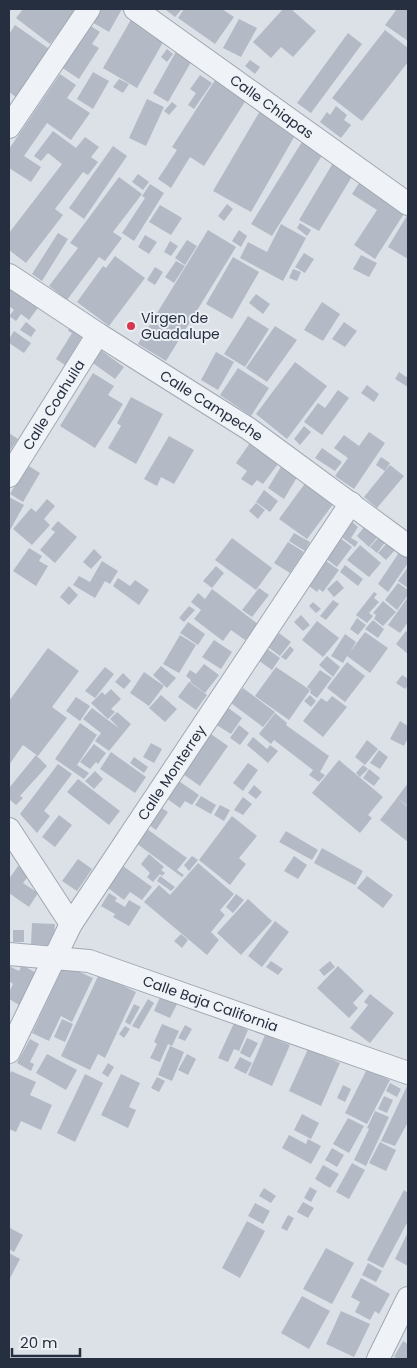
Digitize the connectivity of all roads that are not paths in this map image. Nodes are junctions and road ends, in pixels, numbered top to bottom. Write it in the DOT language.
graph roads {
  1 [pos="90,9"];
  2 [pos="135,9"];
  3 [pos="9,127"];
  4 [pos="408,204"];
  5 [pos="9,275"];
  6 [pos="98,334"];
  7 [pos="9,476"];
  8 [pos="351,503"];
  9 [pos="408,546"];
  10 [pos="9,829"];
  11 [pos="71,924"];
  12 [pos="9,954"];
  13 [pos="55,957"];
  14 [pos="9,1052"];
  15 [pos="408,1073"];
  16 [pos="408,1298"];
  17 [pos="378,1359"];
  1 -- 3 [label="street"];
  2 -- 4 [label="street, Calle Chiapas"];
  5 -- 6 [label="street, Calle Campeche"];
  6 -- 7 [label="street, Calle Coahuila"];
  6 -- 8 [label="street, Calle Campeche"];
  8 -- 9 [label="street, Calle Campeche"];
  8 -- 11 [label="street, Calle Monterrey"];
  10 -- 11 [label="street"];
  11 -- 13 [label="street, Calle Monterrey"];
  12 -- 13 [label="street, Calle Baja California"];
  13 -- 14 [label="street, Calle Monterrey"];
  13 -- 15 [label="street, Calle Baja California"];
  16 -- 17 [label="street"];
}
